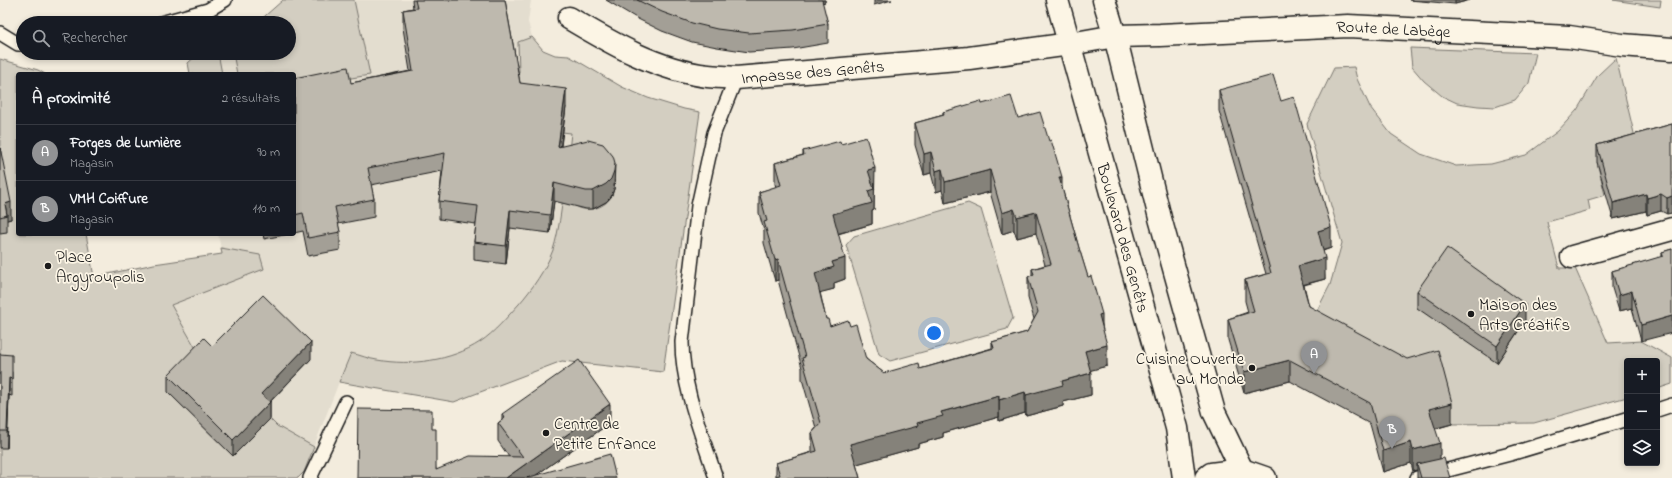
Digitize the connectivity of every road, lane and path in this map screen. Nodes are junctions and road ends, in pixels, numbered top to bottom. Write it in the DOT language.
graph roads {
  1 [pos="225,0"];
  2 [pos="1057,0"];
  3 [pos="1104,0"];
  4 [pos="186,16"];
  5 [pos="568,18"];
  6 [pos="0,33"];
  7 [pos="1115,36"];
  8 [pos="16,43"];
  9 [pos="1070,44"];
  10 [pos="1672,49"];
  11 [pos="736,78"];
  12 [pos="1672,229"];
  13 [pos="1572,257"];
  14 [pos="346,402"];
  15 [pos="1672,405"];
  16 [pos="1660,409"];
  17 [pos="1624,420"];
  18 [pos="1242,470"];
  19 [pos="310,478"];
  20 [pos="716,478"];
  21 [pos="1184,478"];
  22 [pos="1206,478"];
  23 [pos="1265,478"];
  24 [pos="1417,478"];
  1 -- 4 [label="lane"];
  2 -- 9 [label="street, Boulevard des Genêts"];
  3 -- 7 [label="street"];
  5 -- 11 [label="street, Impasse des Genêts"];
  6 -- 8 [label="lane"];
  7 -- 9 [label="street, Route de Labège"];
  7 -- 10 [label="street, Route de Labège"];
  7 -- 18 [label="street"];
  9 -- 11 [label="street, Impasse des Genêts"];
  9 -- 21 [label="street, Boulevard des Genêts"];
  11 -- 20 [label="lane"];
  12 -- 13 [label="street"];
  14 -- 19 [label="lane"];
  15 -- 16 [label="lane"];
  17 -- 24 [label="lane"];
  18 -- 22 [label="street"];
  18 -- 23 [label="street"];
}
